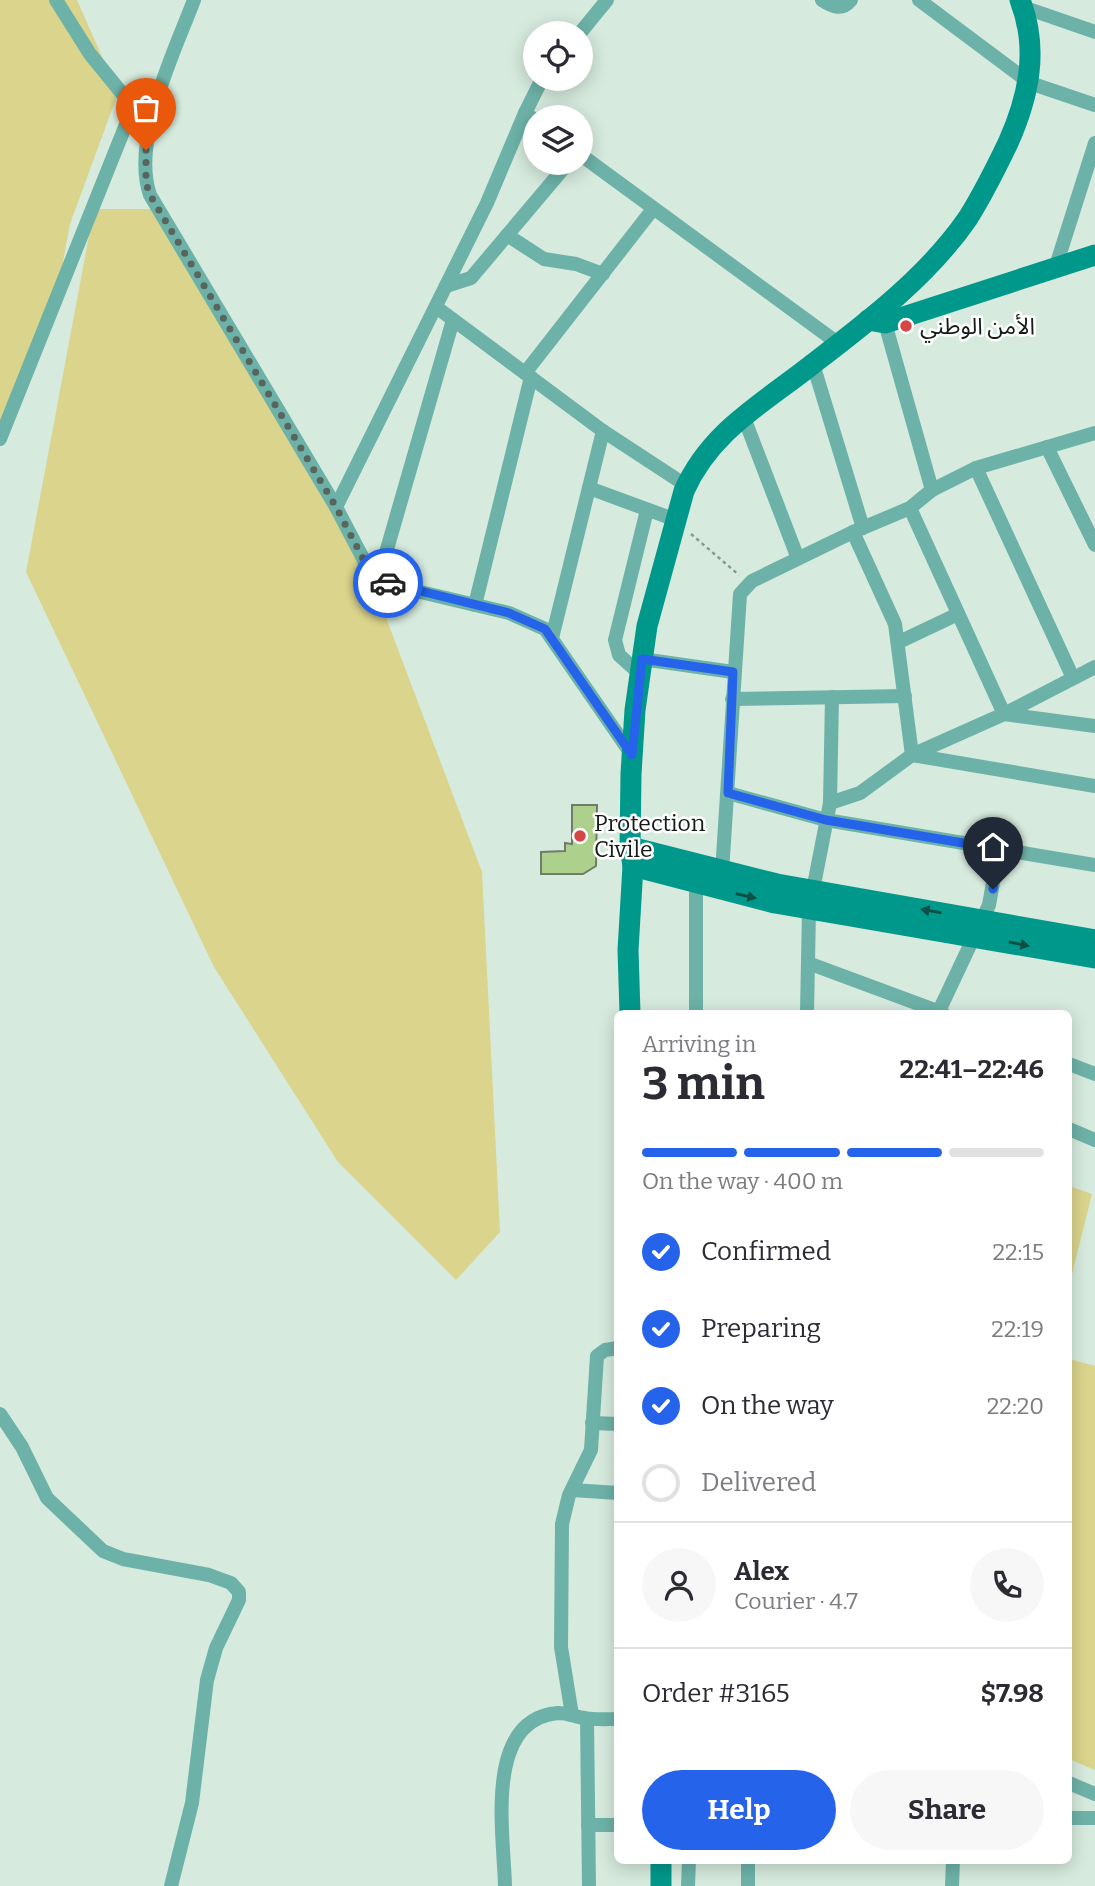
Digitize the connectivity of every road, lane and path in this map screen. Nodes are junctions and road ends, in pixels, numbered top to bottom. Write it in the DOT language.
graph roads {
  1 [pos="56,0"];
  2 [pos="194,0"];
  3 [pos="607,0"];
  4 [pos="822,0"];
  5 [pos="851,0"];
  6 [pos="919,0"];
  7 [pos="1021,4"];
  8 [pos="590,21"];
  9 [pos="1095,32"];
  10 [pos="1030,83"];
  11 [pos="1095,105"];
  12 [pos="133,107"];
  13 [pos="151,129"];
  14 [pos="523,131"];
  15 [pos="1095,143"];
  16 [pos="593,164"];
  17 [pos="1091,172"];
  18 [pos="558,175"];
  19 [pos="653,209"];
  20 [pos="507,235"];
  21 [pos="1095,255"];
  22 [pos="1055,269"];
  23 [pos="603,274"];
  24 [pos="446,286"];
  25 [pos="436,307"];
  26 [pos="453,320"];
  27 [pos="876,322"];
  28 [pos="838,344"];
  29 [pos="813,365"];
  30 [pos="528,375"];
  31 [pos="743,415"];
  32 [pos="603,431"];
  33 [pos="1095,433"];
  34 [pos="0,439"];
  35 [pos="1047,447"];
  36 [pos="976,468"];
  37 [pos="687,486"];
  38 [pos="589,488"];
  39 [pos="932,490"];
  40 [pos="336,507"];
  41 [pos="910,508"];
  42 [pos="648,510"];
  43 [pos="676,520"];
  44 [pos="858,530"];
  45 [pos="1095,545"];
  46 [pos="797,556"];
  47 [pos="379,577"];
  48 [pos="748,583"];
  49 [pos="475,605"];
  50 [pos="958,614"];
  51 [pos="552,638"];
  52 [pos="899,642"];
  53 [pos="641,666"];
  54 [pos="1095,667"];
  55 [pos="733,672"];
  56 [pos="1073,678"];
  57 [pos="905,696"];
  58 [pos="832,697"];
  59 [pos="732,699"];
  60 [pos="1003,714"];
  61 [pos="1095,726"];
  62 [pos="632,755"];
  63 [pos="912,755"];
  64 [pos="1095,786"];
  65 [pos="728,793"];
  66 [pos="830,803"];
  67 [pos="826,820"];
  68 [pos="999,849"];
  69 [pos="631,856"];
  70 [pos="1095,865"];
  71 [pos="722,872"];
  72 [pos="696,885"];
  73 [pos="776,893"];
  74 [pos="811,900"];
  75 [pos="979,928"];
  76 [pos="1095,940"];
  77 [pos="1095,958"];
  78 [pos="808,963"];
  79 [pos="630,1010"];
  80 [pos="696,1010"];
  81 [pos="807,1010"];
  82 [pos="932,1010"];
  83 [pos="941,1010"];
  84 [pos="1072,1065"];
  85 [pos="1095,1074"];
  86 [pos="1072,1130"];
  87 [pos="1095,1140"];
  88 [pos="614,1349"];
  89 [pos="0,1414"];
  90 [pos="592,1423"];
  91 [pos="614,1424"];
  92 [pos="572,1490"];
  93 [pos="614,1493"];
  94 [pos="579,1717"];
  95 [pos="614,1719"];
  96 [pos="1072,1784"];
  97 [pos="1095,1794"];
  98 [pos="1072,1818"];
  99 [pos="1095,1818"];
  100 [pos="588,1825"];
  101 [pos="614,1825"];
  102 [pos="661,1864"];
  103 [pos="690,1864"];
  104 [pos="748,1864"];
  105 [pos="953,1864"];
  106 [pos="170,1886"];
  107 [pos="505,1886"];
  108 [pos="589,1886"];
  109 [pos="660,1886"];
  110 [pos="688,1886"];
  111 [pos="748,1886"];
  112 [pos="952,1886"];
  1 -- 12 [label="street"];
  2 -- 13 [label="street"];
  3 -- 8 [label="street"];
  4 -- 5 [label="street"];
  6 -- 10 [label="street"];
  7 -- 9 [label="street"];
  7 -- 10 [label="main road"];
  10 -- 11 [label="street"];
  10 -- 27 [label="main road"];
  12 -- 13 [label="street"];
  12 -- 34 [label="street"];
  13 -- 40 [label="street"];
  14 -- 24 [label="street"];
  15 -- 17 [label="street"];
  16 -- 19 [label="street"];
  17 -- 22 [label="street"];
  18 -- 20 [label="street"];
  19 -- 23 [label="street"];
  19 -- 28 [label="street"];
  20 -- 23 [label="street"];
  20 -- 24 [label="street"];
  21 -- 22 [label="main road"];
  22 -- 27 [label="main road"];
  23 -- 30 [label="street"];
  24 -- 25 [label="street"];
  25 -- 26 [label="street"];
  25 -- 40 [label="street"];
  26 -- 30 [label="street"];
  26 -- 47 [label="street"];
  27 -- 28 [label="main road"];
  27 -- 39 [label="street"];
  28 -- 29 [label="main road"];
  29 -- 31 [label="main road"];
  29 -- 44 [label="street"];
  30 -- 32 [label="street"];
  30 -- 49 [label="street"];
  31 -- 37 [label="main road"];
  31 -- 46 [label="street"];
  32 -- 37 [label="street"];
  32 -- 38 [label="street"];
  33 -- 35 [label="street"];
  35 -- 36 [label="street"];
  35 -- 45 [label="street"];
  36 -- 39 [label="street"];
  36 -- 56 [label="street"];
  37 -- 43 [label="main road"];
  38 -- 42 [label="street"];
  38 -- 51 [label="street"];
  39 -- 41 [label="street"];
  40 -- 47 [label="street"];
  41 -- 44 [label="street"];
  41 -- 50 [label="street"];
  42 -- 43 [label="street"];
  42 -- 53 [label="street"];
  43 -- 48 [label="path"];
  43 -- 53 [label="main road"];
  44 -- 46 [label="street"];
  44 -- 52 [label="street"];
  46 -- 48 [label="street"];
  47 -- 49 [label="street"];
  48 -- 55 [label="street"];
  49 -- 51 [label="street"];
  50 -- 52 [label="street"];
  50 -- 60 [label="street"];
  51 -- 62 [label="street"];
  52 -- 57 [label="street"];
  53 -- 55 [label="street"];
  53 -- 62 [label="main road"];
  54 -- 56 [label="street"];
  55 -- 59 [label="street"];
  56 -- 60 [label="street"];
  57 -- 58 [label="street"];
  57 -- 63 [label="street"];
  58 -- 59 [label="street"];
  58 -- 66 [label="street"];
  59 -- 65 [label="street"];
  60 -- 61 [label="street"];
  60 -- 63 [label="street"];
  62 -- 69 [label="main road"];
  63 -- 64 [label="street"];
  63 -- 66 [label="street"];
  65 -- 67 [label="street"];
  65 -- 71 [label="street"];
  66 -- 67 [label="street"];
  67 -- 68 [label="street"];
  67 -- 74 [label="street"];
  68 -- 70 [label="street"];
  68 -- 75 [label="street"];
  69 -- 71 [label="main road"];
  69 -- 72 [label="main road"];
  69 -- 79 [label="main road"];
  71 -- 73 [label="main road"];
  72 -- 73 [label="main road, one-way"];
  72 -- 80 [label="street"];
  73 -- 74 [label="main road"];
  74 -- 75 [label="main road"];
  74 -- 78 [label="street"];
  75 -- 76 [label="main road"];
  75 -- 77 [label="main road, one-way"];
  75 -- 83 [label="street"];
  78 -- 81 [label="street"];
  78 -- 82 [label="street"];
  84 -- 85 [label="street"];
  86 -- 87 [label="street"];
  88 -- 90 [label="street"];
  89 -- 106 [label="street"];
  90 -- 91 [label="street"];
  90 -- 92 [label="street"];
  92 -- 93 [label="street"];
  92 -- 94 [label="street"];
  94 -- 95 [label="street"];
  94 -- 100 [label="street"];
  94 -- 107 [label="street"];
  96 -- 97 [label="street"];
  98 -- 99 [label="street"];
  100 -- 101 [label="street"];
  100 -- 108 [label="street"];
  102 -- 109 [label="main road"];
  103 -- 110 [label="street"];
  104 -- 111 [label="street"];
  105 -- 112 [label="street"];
}
